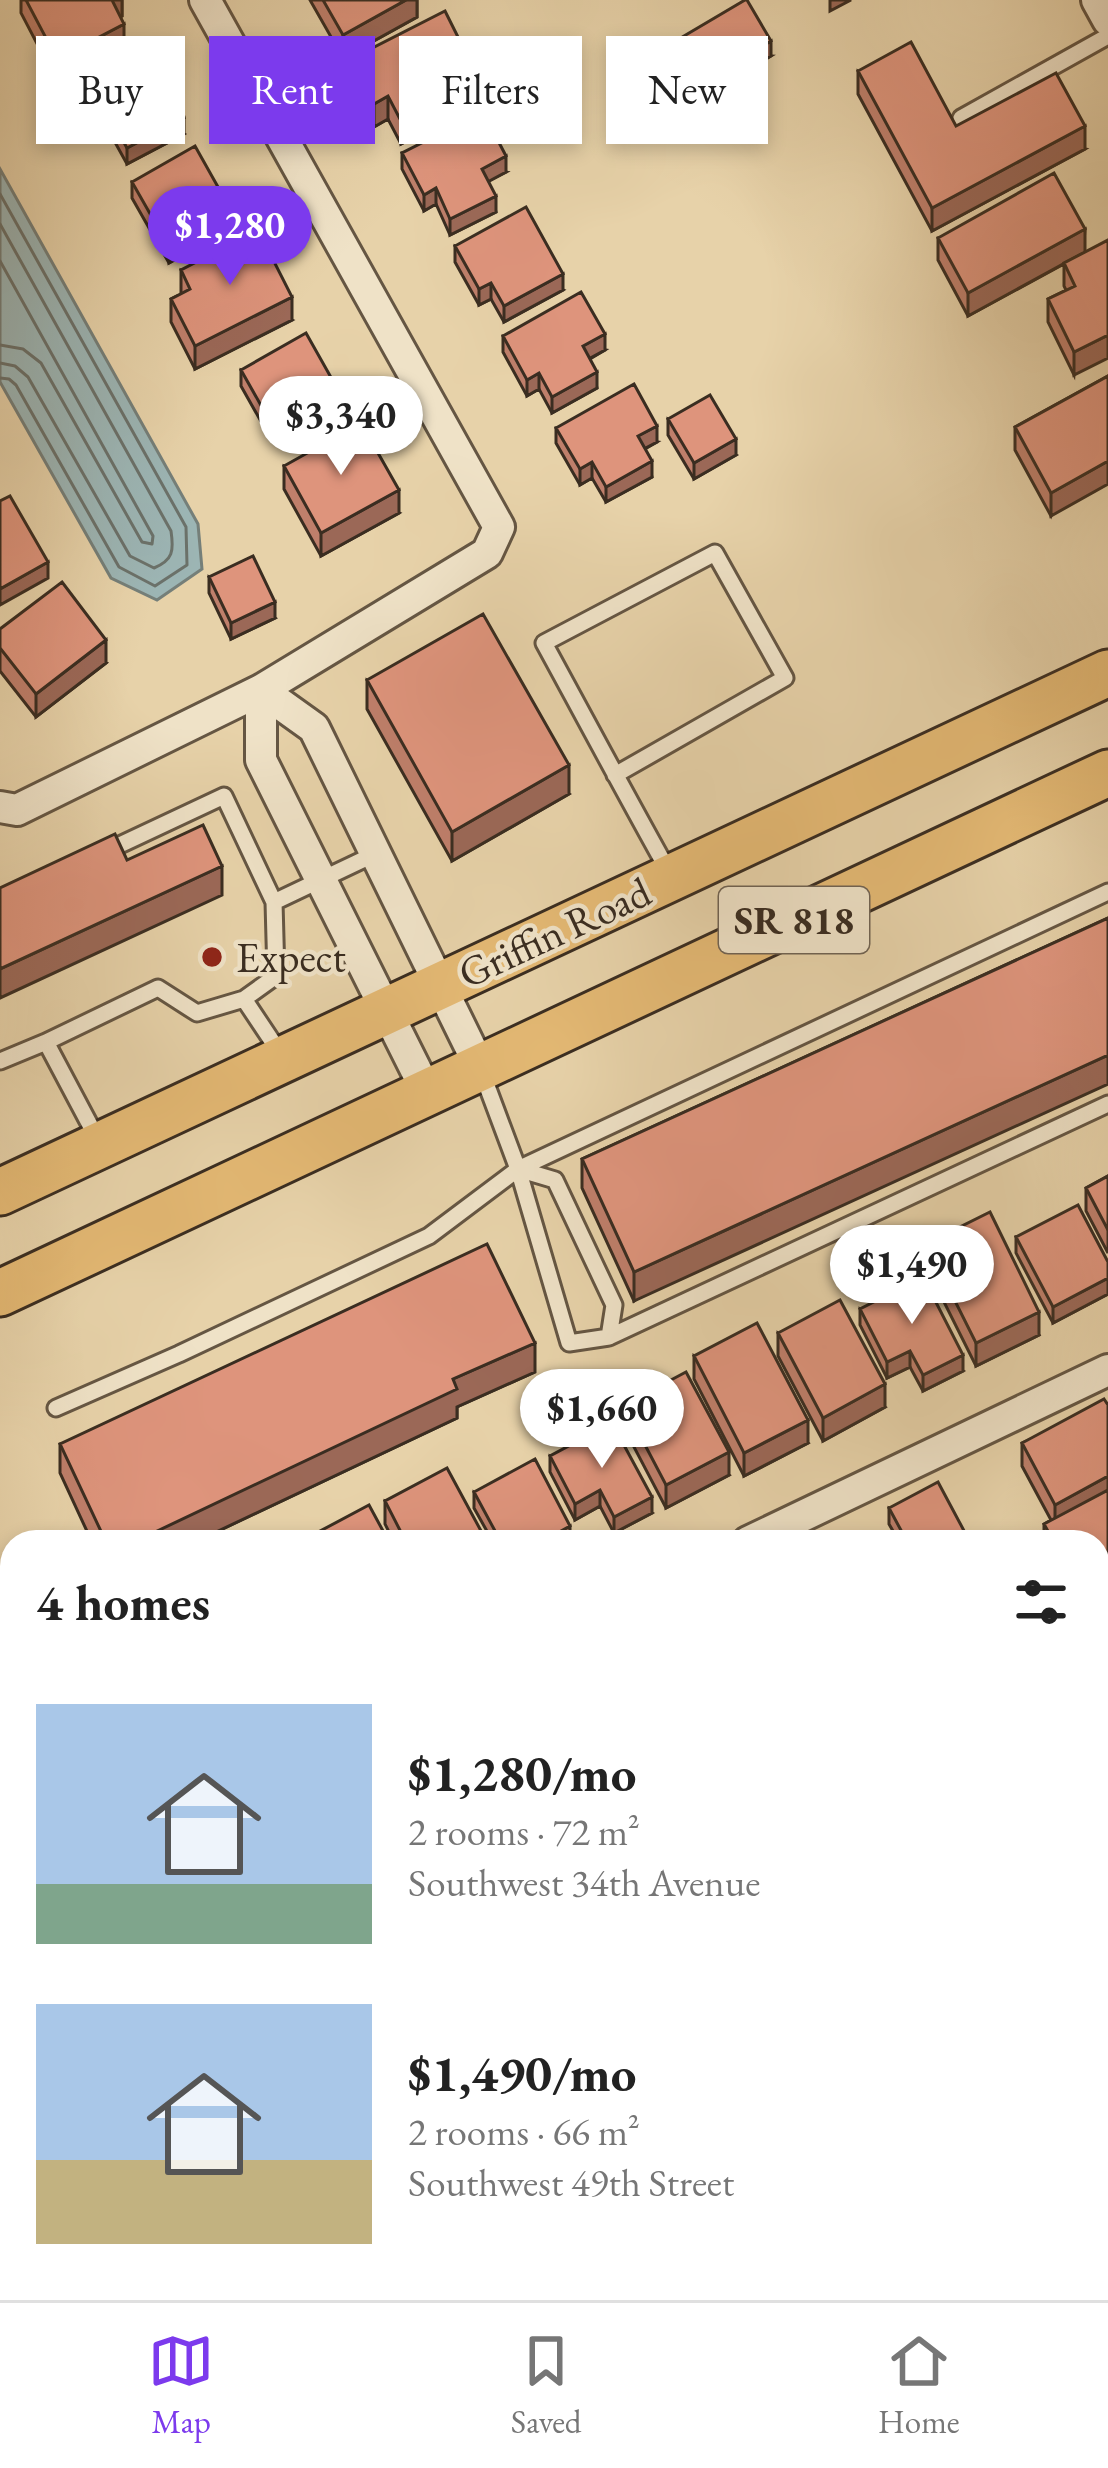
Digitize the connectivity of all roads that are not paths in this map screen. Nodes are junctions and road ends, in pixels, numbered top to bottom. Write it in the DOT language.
graph roads {
  1 [pos="205,0"];
  2 [pos="1097,0"];
  3 [pos="1108,20"];
  4 [pos="1108,36"];
  5 [pos="961,118"];
  6 [pos="1108,673"];
  7 [pos="261,690"];
  8 [pos="1108,773"];
  9 [pos="616,775"];
  10 [pos="0,807"];
  11 [pos="109,850"];
  12 [pos="375,854"];
  13 [pos="671,877"];
  14 [pos="323,880"];
  15 [pos="1108,892"];
  16 [pos="274,902"];
  17 [pos="441,986"];
  18 [pos="244,999"];
  19 [pos="387,1011"];
  20 [pos="46,1042"];
  21 [pos="283,1058"];
  22 [pos="0,1061"];
  23 [pos="480,1067"];
  24 [pos="427,1092"];
  25 [pos="1108,1104"];
  26 [pos="101,1144"];
  27 [pos="518,1169"];
  28 [pos="0,1192"];
  29 [pos="0,1292"];
  30 [pos="609,1336"];
  31 [pos="1108,1370"];
  32 [pos="56,1408"];
  33 [pos="801,1530"];
  1 -- 7 [label="street"];
  2 -- 3 [label="street"];
  4 -- 5 [label="lane"];
  6 -- 13 [label="main road, Griffin Road / SR 818"];
  7 -- 10 [label="street"];
  7 -- 12 [label="street"];
  7 -- 14 [label="street"];
  8 -- 23 [label="main road, SR 818"];
  9 -- 9 [label="lane"];
  9 -- 13 [label="lane"];
  11 -- 16 [label="lane"];
  12 -- 14 [label="lane"];
  12 -- 17 [label="street"];
  13 -- 17 [label="main road, Griffin Road / SR 818"];
  14 -- 16 [label="lane"];
  14 -- 19 [label="street"];
  15 -- 27 [label="lane"];
  16 -- 18 [label="lane"];
  17 -- 19 [label="main road, Griffin Road / SR 818"];
  17 -- 23 [label="street"];
  18 -- 20 [label="lane"];
  18 -- 21 [label="lane"];
  19 -- 21 [label="main road, Griffin Road / SR 818"];
  19 -- 24 [label="street"];
  20 -- 22 [label="lane"];
  20 -- 26 [label="lane"];
  21 -- 26 [label="main road, Griffin Road / SR 818"];
  23 -- 24 [label="main road, SR 818"];
  23 -- 27 [label="lane"];
  24 -- 29 [label="main road, SR 818"];
  25 -- 30 [label="lane"];
  26 -- 28 [label="main road, Griffin Road / SR 818"];
  27 -- 30 [label="lane"];
  27 -- 30 [label="lane"];
  27 -- 32 [label="lane"];
  31 -- 33 [label="street"];
}
